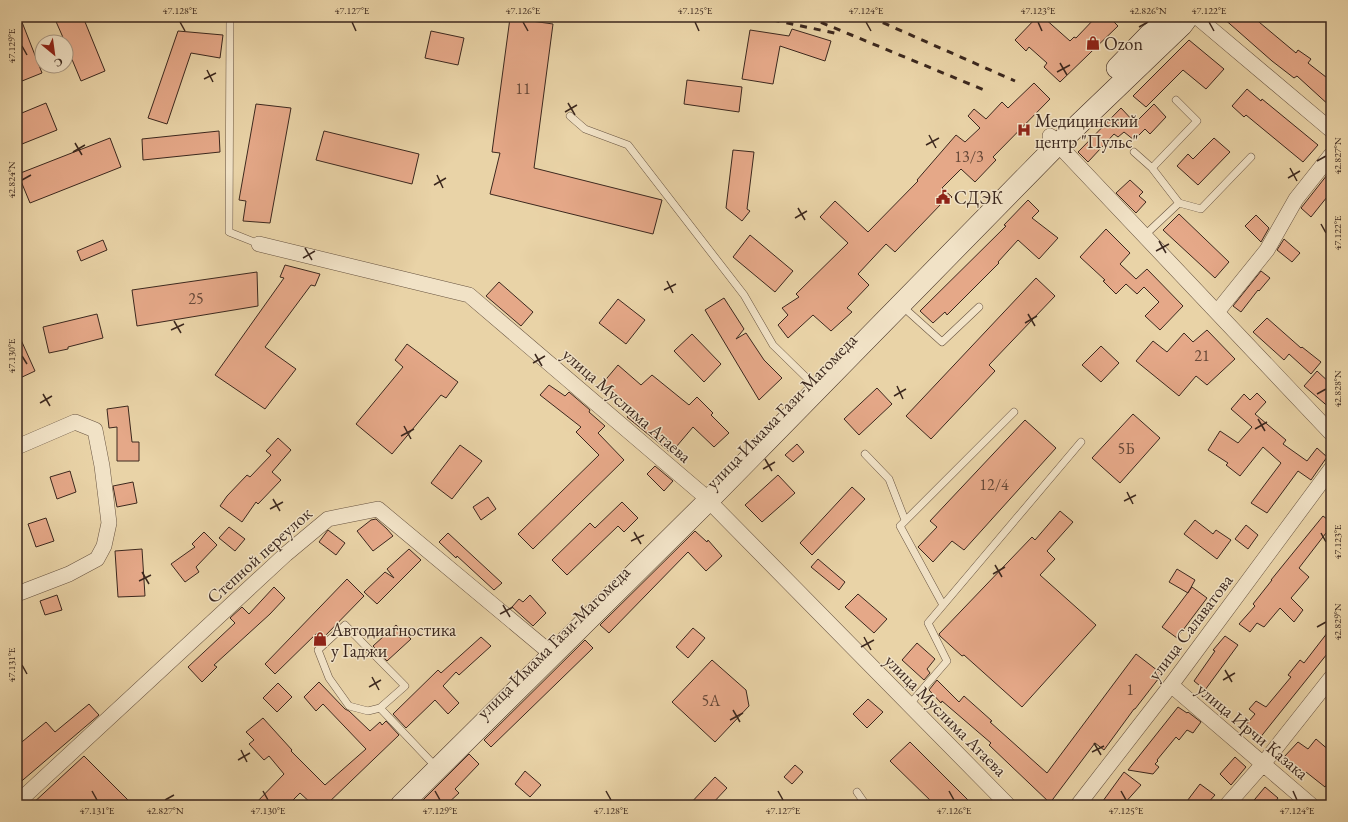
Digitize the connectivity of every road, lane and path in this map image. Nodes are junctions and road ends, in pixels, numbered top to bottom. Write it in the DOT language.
graph roads {
  1 [pos="230,17"];
  2 [pos="1182,19"];
  3 [pos="1176,100"];
  4 [pos="570,116"];
  5 [pos="1331,130"];
  6 [pos="1054,140"];
  7 [pos="1134,152"];
  8 [pos="1331,155"];
  9 [pos="1251,157"];
  10 [pos="1152,168"];
  11 [pos="1179,203"];
  12 [pos="1145,235"];
  13 [pos="259,244"];
  14 [pos="901,304"];
  15 [pos="979,307"];
  16 [pos="1217,312"];
  17 [pos="814,385"];
  18 [pos="1014,412"];
  19 [pos="1331,433"];
  20 [pos="1082,442"];
  21 [pos="17,447"];
  22 [pos="865,454"];
  23 [pos="1331,469"];
  24 [pos="704,497"];
  25 [pos="905,520"];
  26 [pos="17,594"];
  27 [pos="943,605"];
  28 [pos="547,650"];
  29 [pos="1331,678"];
  30 [pos="1171,685"];
  31 [pos="909,705"];
  32 [pos="380,708"];
  33 [pos="1263,764"];
  34 [pos="435,765"];
  35 [pos="857,792"];
  36 [pos="17,803"];
  37 [pos="390,805"];
  38 [pos="401,805"];
  39 [pos="866,805"];
  40 [pos="1008,805"];
  41 [pos="1078,805"];
  42 [pos="1227,805"];
  43 [pos="1311,805"];
  1 -- 13 [label="lane"];
  2 -- 5 [label="street"];
  2 -- 6 [label="main road, улица Имама Гази-Магомеда"];
  3 -- 10 [label="lane"];
  4 -- 17 [label="lane"];
  6 -- 12 [label="street"];
  6 -- 14 [label="main road"];
  6 -- 17 [label="main road, улица Имама Гази-Магомеда"];
  7 -- 10 [label="lane"];
  8 -- 16 [label="street"];
  9 -- 11 [label="lane"];
  10 -- 11 [label="lane"];
  11 -- 12 [label="lane"];
  12 -- 16 [label="street"];
  13 -- 24 [label="street, улица Муслима Атаева"];
  14 -- 15 [label="lane"];
  14 -- 17 [label="main road"];
  16 -- 19 [label="street"];
  17 -- 24 [label="main road, улица Имама Гази-Магомеда"];
  18 -- 25 [label="lane"];
  20 -- 27 [label="lane"];
  21 -- 26 [label="street"];
  22 -- 25 [label="lane"];
  23 -- 30 [label="street, улица Салаватова"];
  24 -- 28 [label="main road, улица Имама Гази-Магомеда"];
  24 -- 31 [label="street, улица Муслима Атаева"];
  24 -- 34 [label="main road"];
  25 -- 27 [label="lane"];
  27 -- 31 [label="lane"];
  28 -- 34 [label="main road, улица Имама Гази-Магомеда"];
  28 -- 36 [label="street, Степной переулок"];
  29 -- 33 [label="street"];
  30 -- 33 [label="street, улица Ирчи Казака"];
  30 -- 41 [label="street, улица Салаватова"];
  31 -- 40 [label="street, улица Муслима Атаева"];
  32 -- 32 [label="lane"];
  32 -- 34 [label="lane"];
  33 -- 42 [label="street"];
  33 -- 43 [label="street, улица Ирчи Казака"];
  34 -- 37 [label="main road, улица Имама Гази-Магомеда"];
  34 -- 38 [label="main road"];
  35 -- 39 [label="lane"];
}
